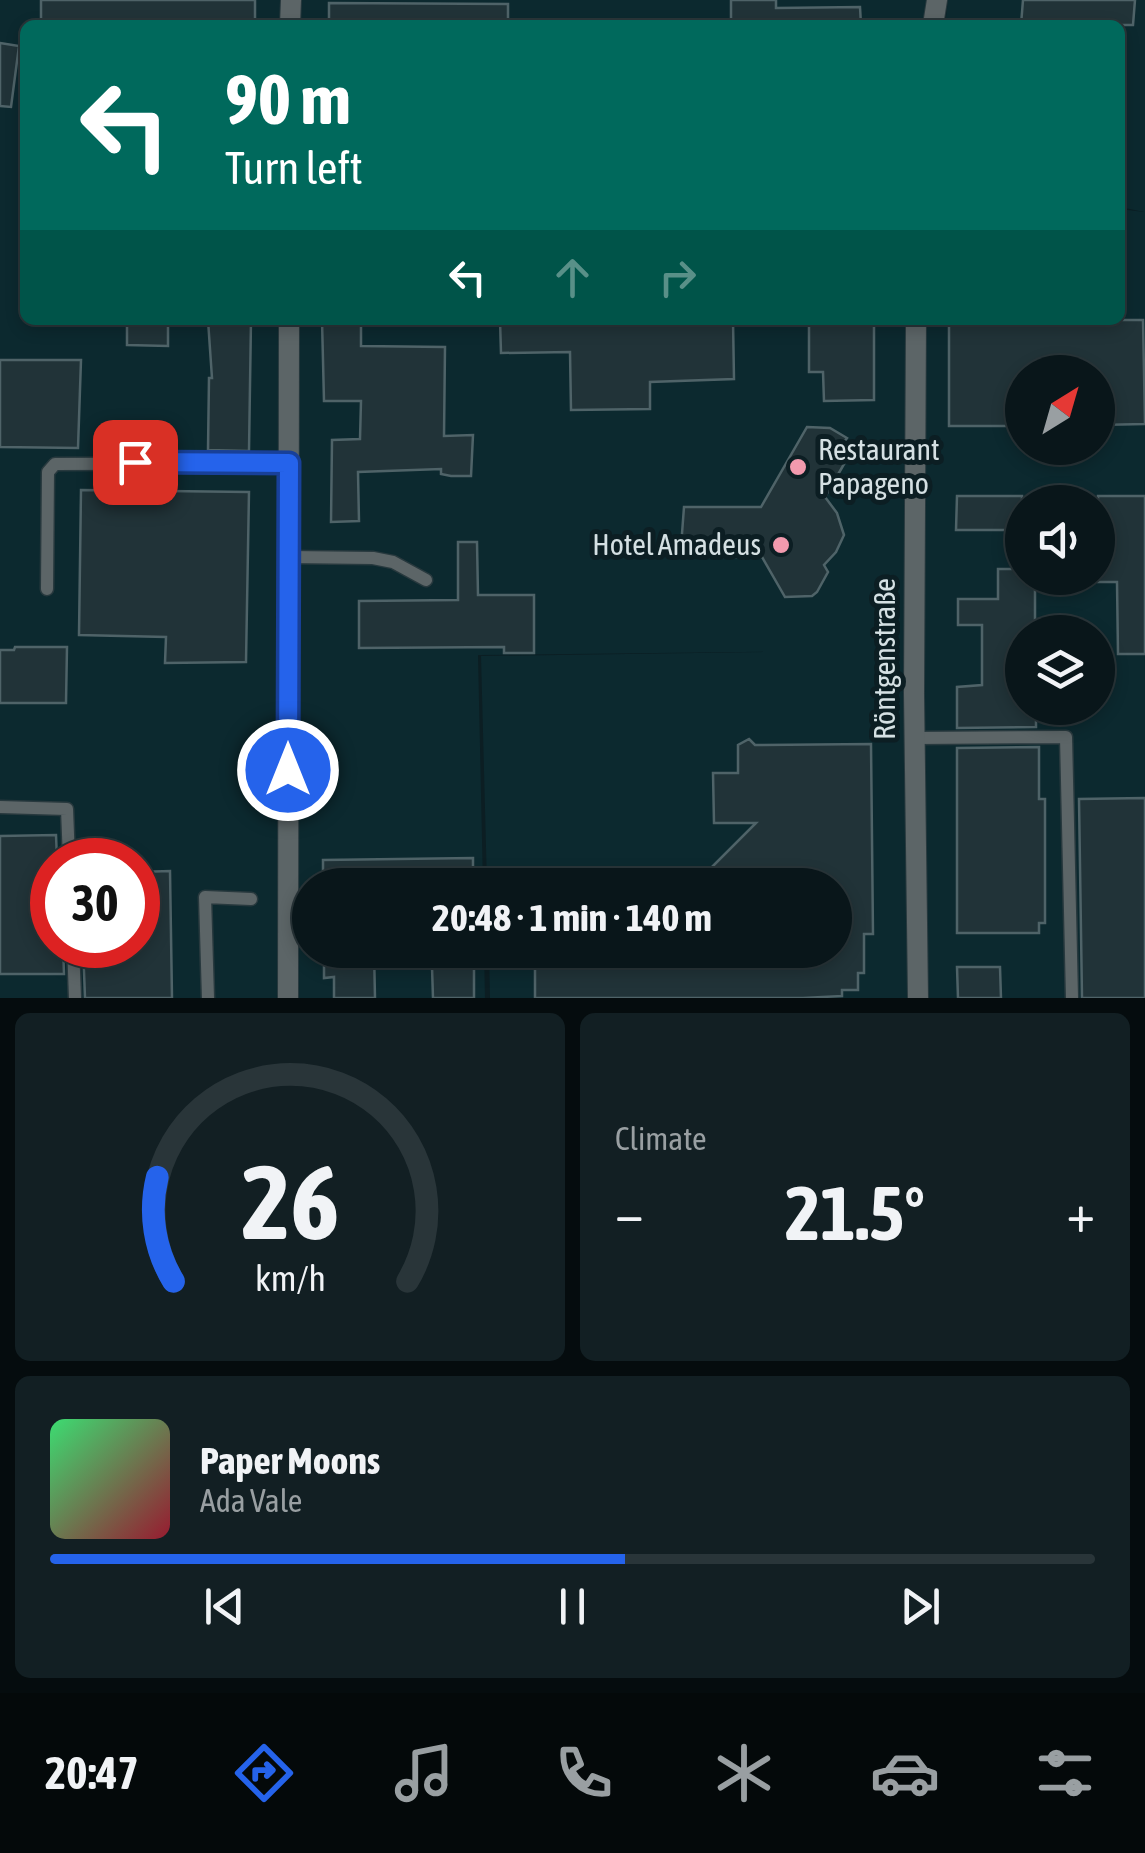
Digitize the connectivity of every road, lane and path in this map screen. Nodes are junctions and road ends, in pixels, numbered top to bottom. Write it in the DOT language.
graph roads {
  1 [pos="289,325"];
  2 [pos="916,325"];
  3 [pos="289,463"];
  4 [pos="289,557"];
  5 [pos="426,580"];
  6 [pos="47,589"];
  7 [pos="914,738"];
  8 [pos="0,807"];
  9 [pos="68,838"];
  10 [pos="251,899"];
  11 [pos="74,968"];
  12 [pos="75,998"];
  13 [pos="208,998"];
  14 [pos="288,998"];
  15 [pos="918,998"];
  16 [pos="1072,998"];
  1 -- 3 [label="street"];
  2 -- 7 [label="street, Röntgenstraße"];
  3 -- 4 [label="street"];
  3 -- 6 [label="lane"];
  4 -- 5 [label="lane"];
  4 -- 14 [label="street"];
  7 -- 15 [label="street, Röntgenstraße"];
  7 -- 16 [label="lane"];
  8 -- 9 [label="lane"];
  10 -- 13 [label="lane"];
  11 -- 12 [label="lane"];
}
